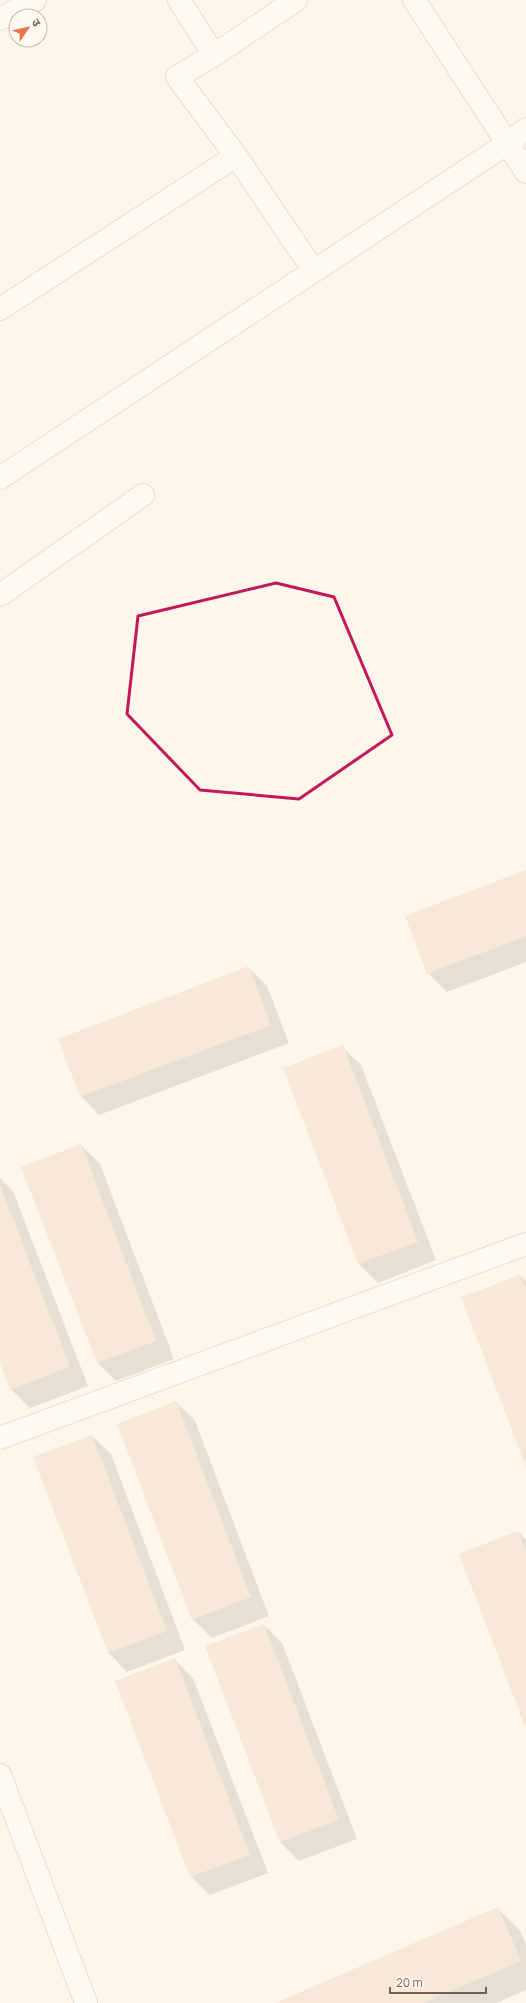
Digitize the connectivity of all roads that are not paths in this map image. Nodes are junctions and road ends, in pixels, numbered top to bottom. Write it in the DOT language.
graph roads {
  1 [pos="35,0"];
  2 [pos="179,0"];
  3 [pos="296,0"];
  4 [pos="414,0"];
  5 [pos="0,19"];
  6 [pos="214,55"];
  7 [pos="526,129"];
  8 [pos="508,143"];
  9 [pos="236,156"];
  10 [pos="526,172"];
  11 [pos="314,271"];
  12 [pos="0,309"];
  13 [pos="3,470"];
  14 [pos="143,495"];
  15 [pos="0,595"];
  16 [pos="526,1244"];
  17 [pos="0,1438"];
  18 [pos="0,1775"];
  19 [pos="86,2003"];
  1 -- 5 [label="street"];
  2 -- 6 [label="street"];
  3 -- 6 [label="street"];
  4 -- 8 [label="street"];
  6 -- 9 [label="street"];
  7 -- 8 [label="street"];
  8 -- 10 [label="street"];
  8 -- 11 [label="street"];
  9 -- 11 [label="street"];
  9 -- 12 [label="street"];
  11 -- 13 [label="street"];
  14 -- 15 [label="street"];
  16 -- 17 [label="street"];
  18 -- 19 [label="street"];
}
